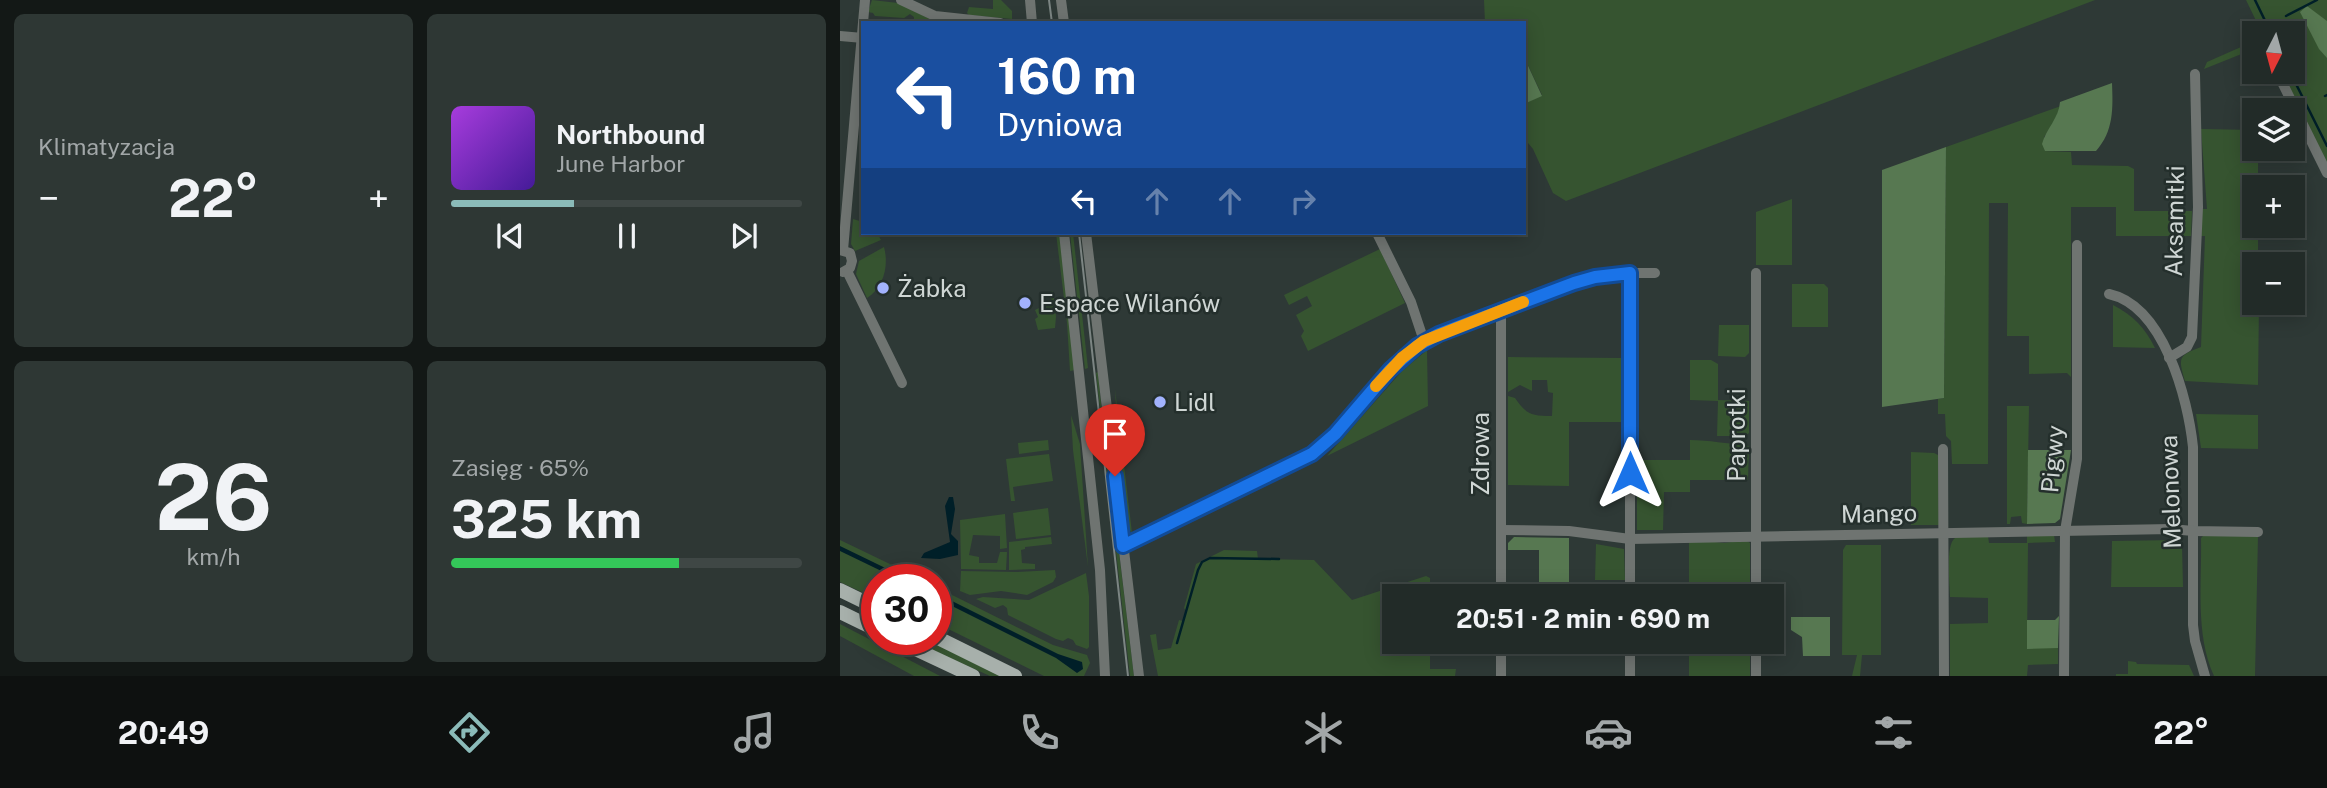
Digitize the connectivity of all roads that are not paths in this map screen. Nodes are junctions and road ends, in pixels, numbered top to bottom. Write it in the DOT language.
graph roads {
  1 [pos="865,0"];
  2 [pos="901,0"];
  3 [pos="1030,0"];
  4 [pos="1061,0"];
  5 [pos="863,21"];
  6 [pos="981,21"];
  7 [pos="1032,21"];
  8 [pos="1065,21"];
  9 [pos="840,36"];
  10 [pos="861,38"];
  11 [pos="861,48"];
  12 [pos="2195,75"];
  13 [pos="2283,84"];
  14 [pos="2327,173"];
  15 [pos="1064,235"];
  16 [pos="1086,235"];
  17 [pos="1378,235"];
  18 [pos="2077,245"];
  19 [pos="841,250"];
  20 [pos="843,271"];
  21 [pos="1630,273"];
  22 [pos="1655,273"];
  23 [pos="1756,273"];
  24 [pos="2109,294"];
  25 [pos="1502,311"];
  26 [pos="1424,341"];
  27 [pos="2169,358"];
  28 [pos="902,383"];
  29 [pos="1943,449"];
  30 [pos="1502,530"];
  31 [pos="2065,531"];
  32 [pos="2193,531"];
  33 [pos="2258,532"];
  34 [pos="1944,533"];
  35 [pos="1757,536"];
  36 [pos="1630,539"];
  37 [pos="1123,546"];
  38 [pos="1501,584"];
  39 [pos="1630,584"];
  40 [pos="1756,584"];
  41 [pos="840,590"];
  42 [pos="861,600"];
  43 [pos="840,612"];
  44 [pos="861,622"];
  45 [pos="952,645"];
  46 [pos="1501,654"];
  47 [pos="1630,654"];
  48 [pos="1756,654"];
  49 [pos="928,655"];
  50 [pos="973,676"];
  51 [pos="1015,676"];
  52 [pos="1105,676"];
  53 [pos="1139,676"];
  54 [pos="1501,676"];
  55 [pos="1630,676"];
  56 [pos="1756,676"];
  57 [pos="1944,676"];
  58 [pos="2064,676"];
  59 [pos="2205,676"];
  1 -- 5 [label="street"];
  2 -- 6 [label="street"];
  3 -- 7 [label="street"];
  4 -- 8 [label="street"];
  9 -- 10 [label="street"];
  11 -- 19 [label="street"];
  12 -- 27 [label="street, Aksamitki"];
  13 -- 14 [label="street"];
  15 -- 52 [label="street"];
  16 -- 37 [label="street"];
  17 -- 26 [label="street"];
  18 -- 31 [label="street, Pigwy"];
  19 -- 20 [label="street"];
  20 -- 28 [label="street"];
  21 -- 22 [label="street"];
  21 -- 25 [label="street"];
  21 -- 36 [label="street"];
  23 -- 35 [label="street, Paprotki"];
  24 -- 27 [label="street, Melonowa"];
  25 -- 26 [label="street"];
  25 -- 30 [label="street, Zdrowa"];
  26 -- 37 [label="street"];
  27 -- 32 [label="street, Melonowa"];
  29 -- 34 [label="street"];
  30 -- 36 [label="street, Mango"];
  30 -- 38 [label="street, Zdrowa"];
  31 -- 32 [label="street, Mango"];
  31 -- 34 [label="street, Mango"];
  31 -- 58 [label="street, Pigwy"];
  32 -- 33 [label="street, Mango"];
  32 -- 59 [label="street, Melonowa"];
  34 -- 35 [label="street, Mango"];
  34 -- 57 [label="street"];
  35 -- 36 [label="street, Mango"];
  35 -- 40 [label="street, Paprotki"];
  36 -- 39 [label="street"];
  37 -- 53 [label="street"];
  41 -- 42 [label="main road"];
  43 -- 44 [label="main road"];
  45 -- 51 [label="main road"];
  46 -- 54 [label="street"];
  47 -- 55 [label="street"];
  48 -- 56 [label="street"];
  49 -- 50 [label="main road"];
}
